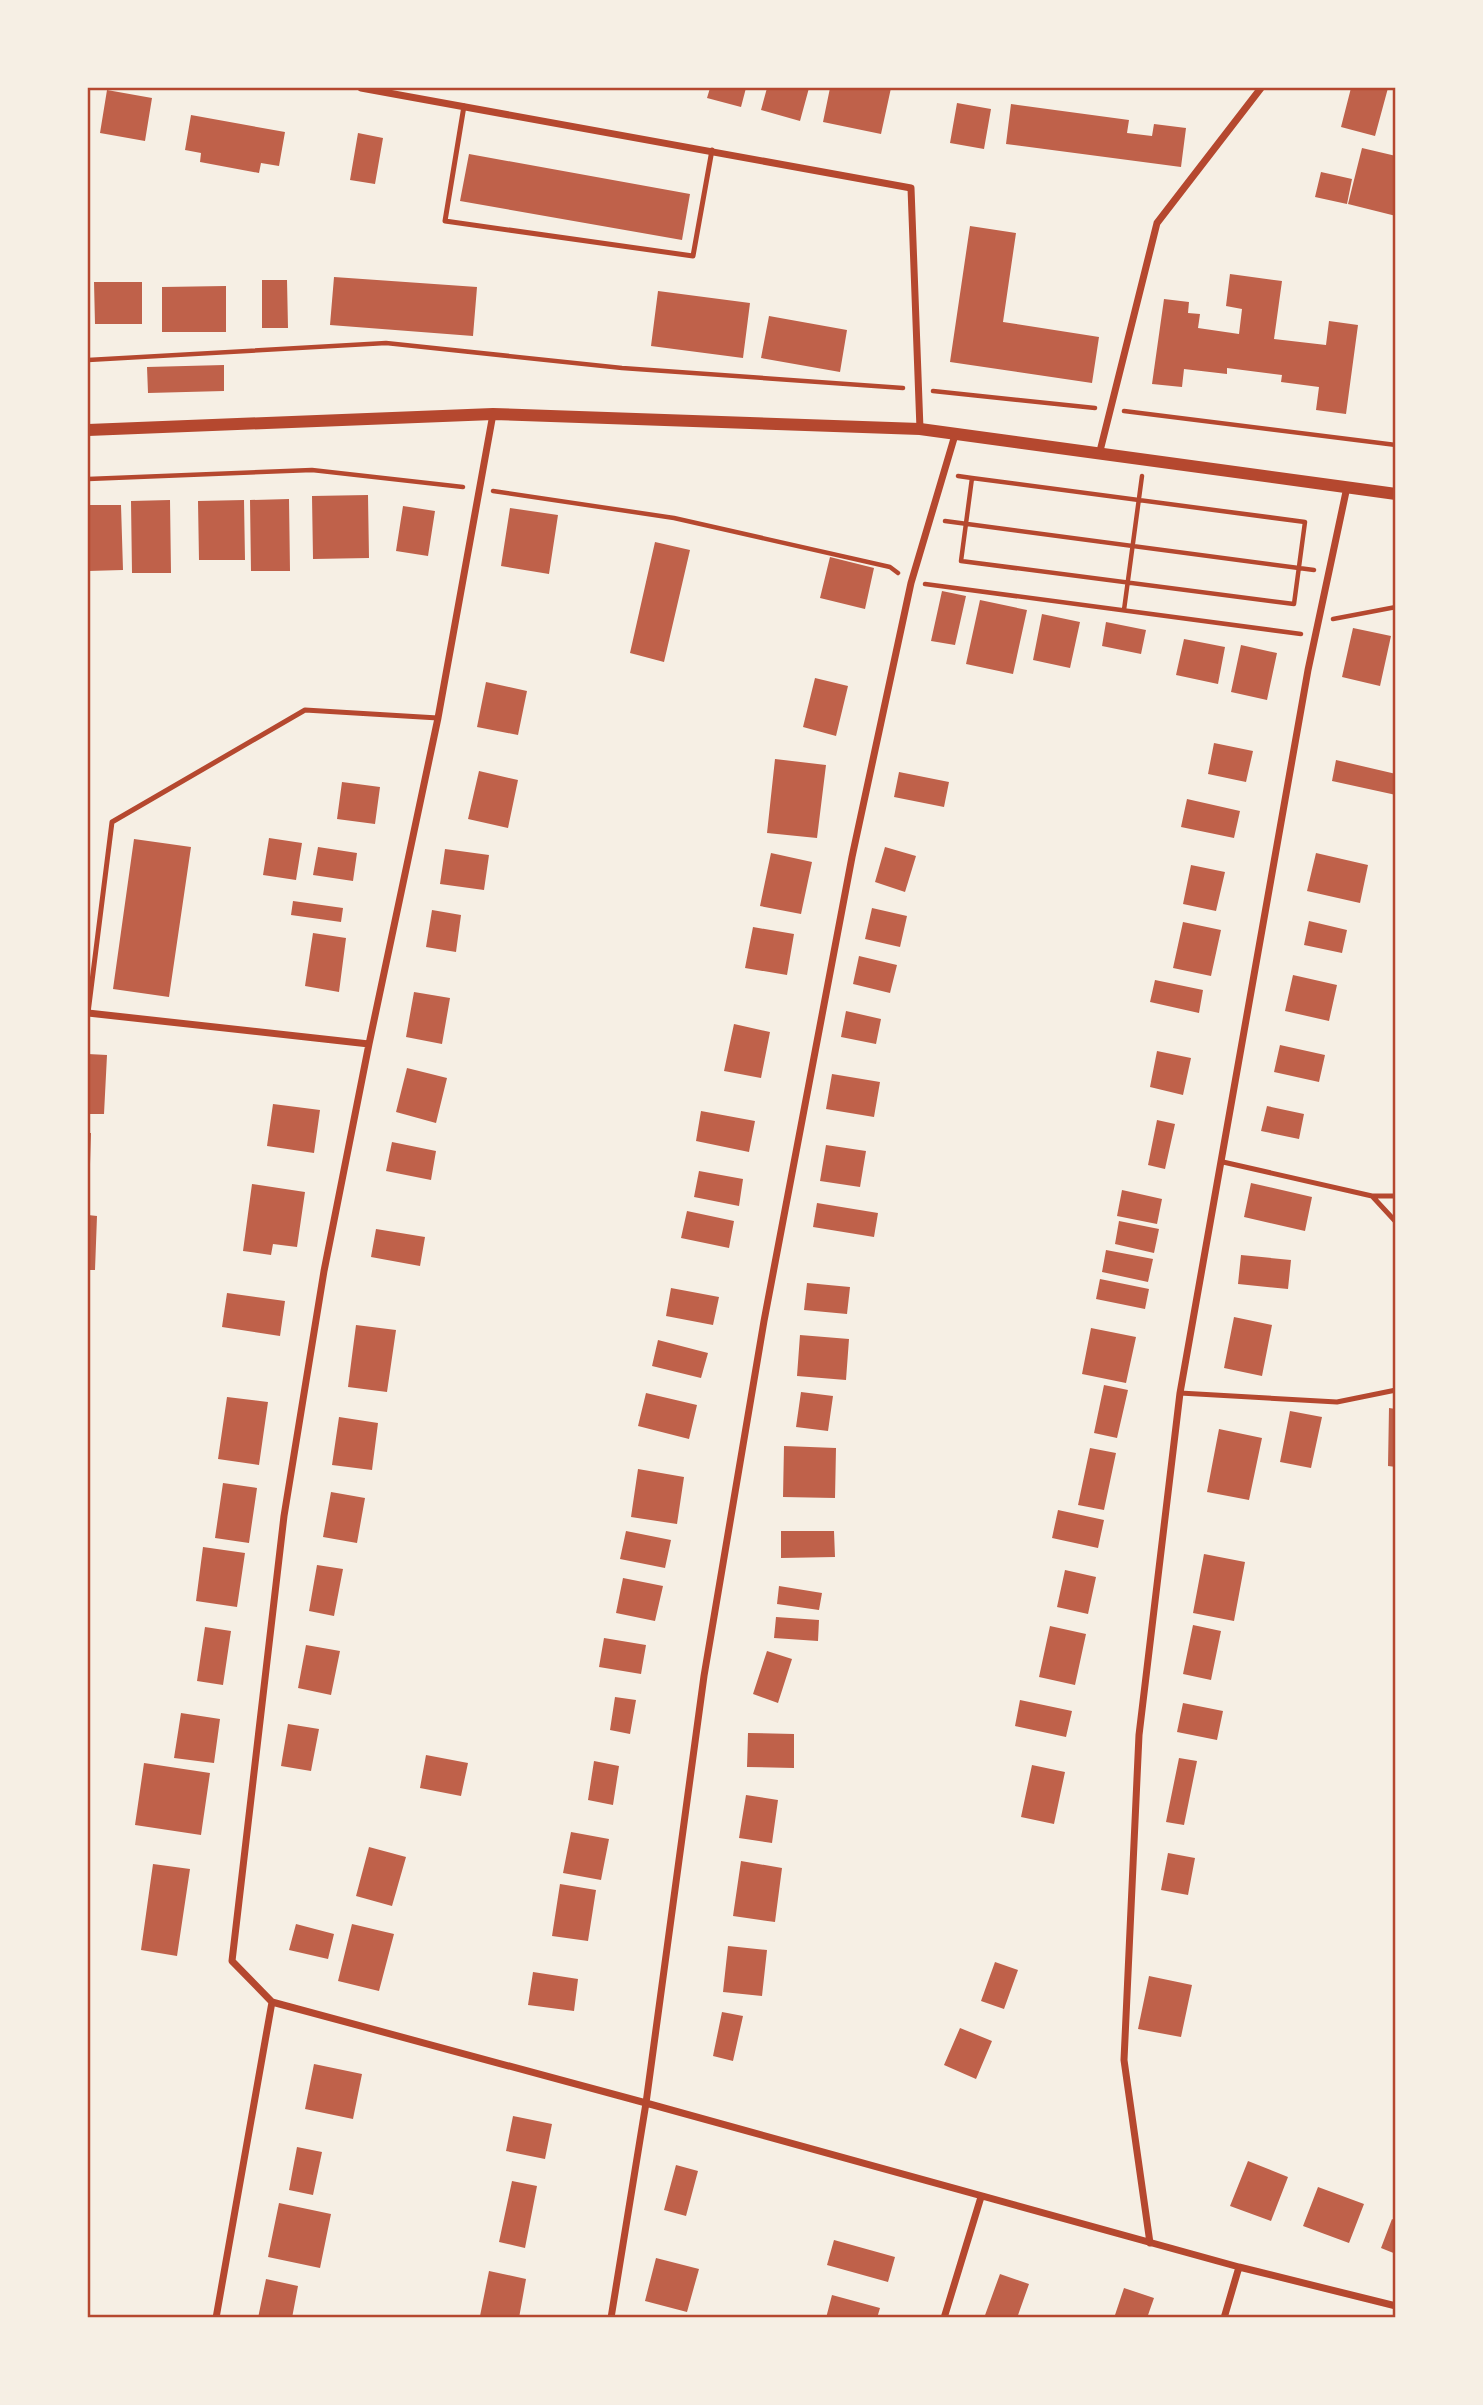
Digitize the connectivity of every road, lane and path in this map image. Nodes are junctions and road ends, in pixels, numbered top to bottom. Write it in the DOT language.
graph roads {
  1 [pos="360,88"];
  2 [pos="1261,88"];
  3 [pos="380,90"];
  4 [pos="464,106"];
  5 [pos="712,150"];
  6 [pos="88,360"];
  7 [pos="919,389"];
  8 [pos="1110,409"];
  9 [pos="493,414"];
  10 [pos="920,429"];
  11 [pos="88,430"];
  12 [pos="955,435"];
  13 [pos="1395,446"];
  14 [pos="1099,455"];
  15 [pos="88,479"];
  16 [pos="1346,487"];
  17 [pos="479,489"];
  18 [pos="1395,494"];
  19 [pos="1139,500"];
  20 [pos="966,524"];
  21 [pos="1133,546"];
  22 [pos="1299,568"];
  23 [pos="1329,571"];
  24 [pos="1128,582"];
  25 [pos="911,583"];
  26 [pos="1395,607"];
  27 [pos="1124,610"];
  28 [pos="1319,622"];
  29 [pos="1316,636"];
  30 [pos="438,718"];
  31 [pos="88,1013"];
  32 [pos="369,1044"];
  33 [pos="1223,1162"];
  34 [pos="1372,1196"];
  35 [pos="1395,1196"];
  36 [pos="1395,1222"];
  37 [pos="1395,1390"];
  38 [pos="1180,1393"];
  39 [pos="272,2003"];
  40 [pos="646,2103"];
  41 [pos="981,2197"];
  42 [pos="1150,2243"];
  43 [pos="1239,2267"];
  44 [pos="1395,2306"];
  45 [pos="216,2318"];
  46 [pos="611,2318"];
  47 [pos="944,2318"];
  48 [pos="1224,2318"];
  1 -- 3 [label="street"];
  2 -- 8 [label="street"];
  3 -- 4 [label="street"];
  4 -- 5 [label="street"];
  4 -- 5 [label="lane"];
  5 -- 7 [label="street"];
  6 -- 7 [label="path"];
  7 -- 8 [label="path"];
  7 -- 10 [label="street"];
  8 -- 13 [label="path"];
  8 -- 14 [label="street"];
  9 -- 10 [label="street"];
  9 -- 11 [label="street"];
  9 -- 17 [label="street"];
  10 -- 12 [label="street"];
  12 -- 14 [label="street"];
  12 -- 25 [label="street"];
  14 -- 16 [label="street"];
  15 -- 17 [label="path"];
  16 -- 18 [label="street"];
  16 -- 23 [label="street"];
  17 -- 25 [label="path"];
  17 -- 30 [label="street"];
  19 -- 20 [label="path"];
  19 -- 21 [label="path"];
  19 -- 22 [label="path"];
  20 -- 21 [label="path"];
  20 -- 24 [label="path"];
  21 -- 22 [label="path"];
  21 -- 24 [label="path"];
  22 -- 23 [label="path"];
  22 -- 24 [label="path"];
  23 -- 28 [label="street"];
  24 -- 27 [label="path"];
  25 -- 27 [label="path"];
  25 -- 40 [label="street"];
  26 -- 28 [label="path"];
  27 -- 29 [label="path"];
  28 -- 29 [label="street"];
  29 -- 33 [label="street"];
  30 -- 31 [label="lane"];
  30 -- 32 [label="street"];
  31 -- 32 [label="street"];
  32 -- 39 [label="street"];
  33 -- 34 [label="lane"];
  33 -- 38 [label="street"];
  34 -- 35 [label="lane"];
  34 -- 36 [label="lane"];
  37 -- 38 [label="lane"];
  38 -- 42 [label="street"];
  39 -- 40 [label="street"];
  39 -- 45 [label="street"];
  40 -- 41 [label="street"];
  40 -- 46 [label="street"];
  41 -- 42 [label="street"];
  41 -- 47 [label="street"];
  42 -- 43 [label="street"];
  43 -- 44 [label="street"];
  43 -- 48 [label="street"];
}
